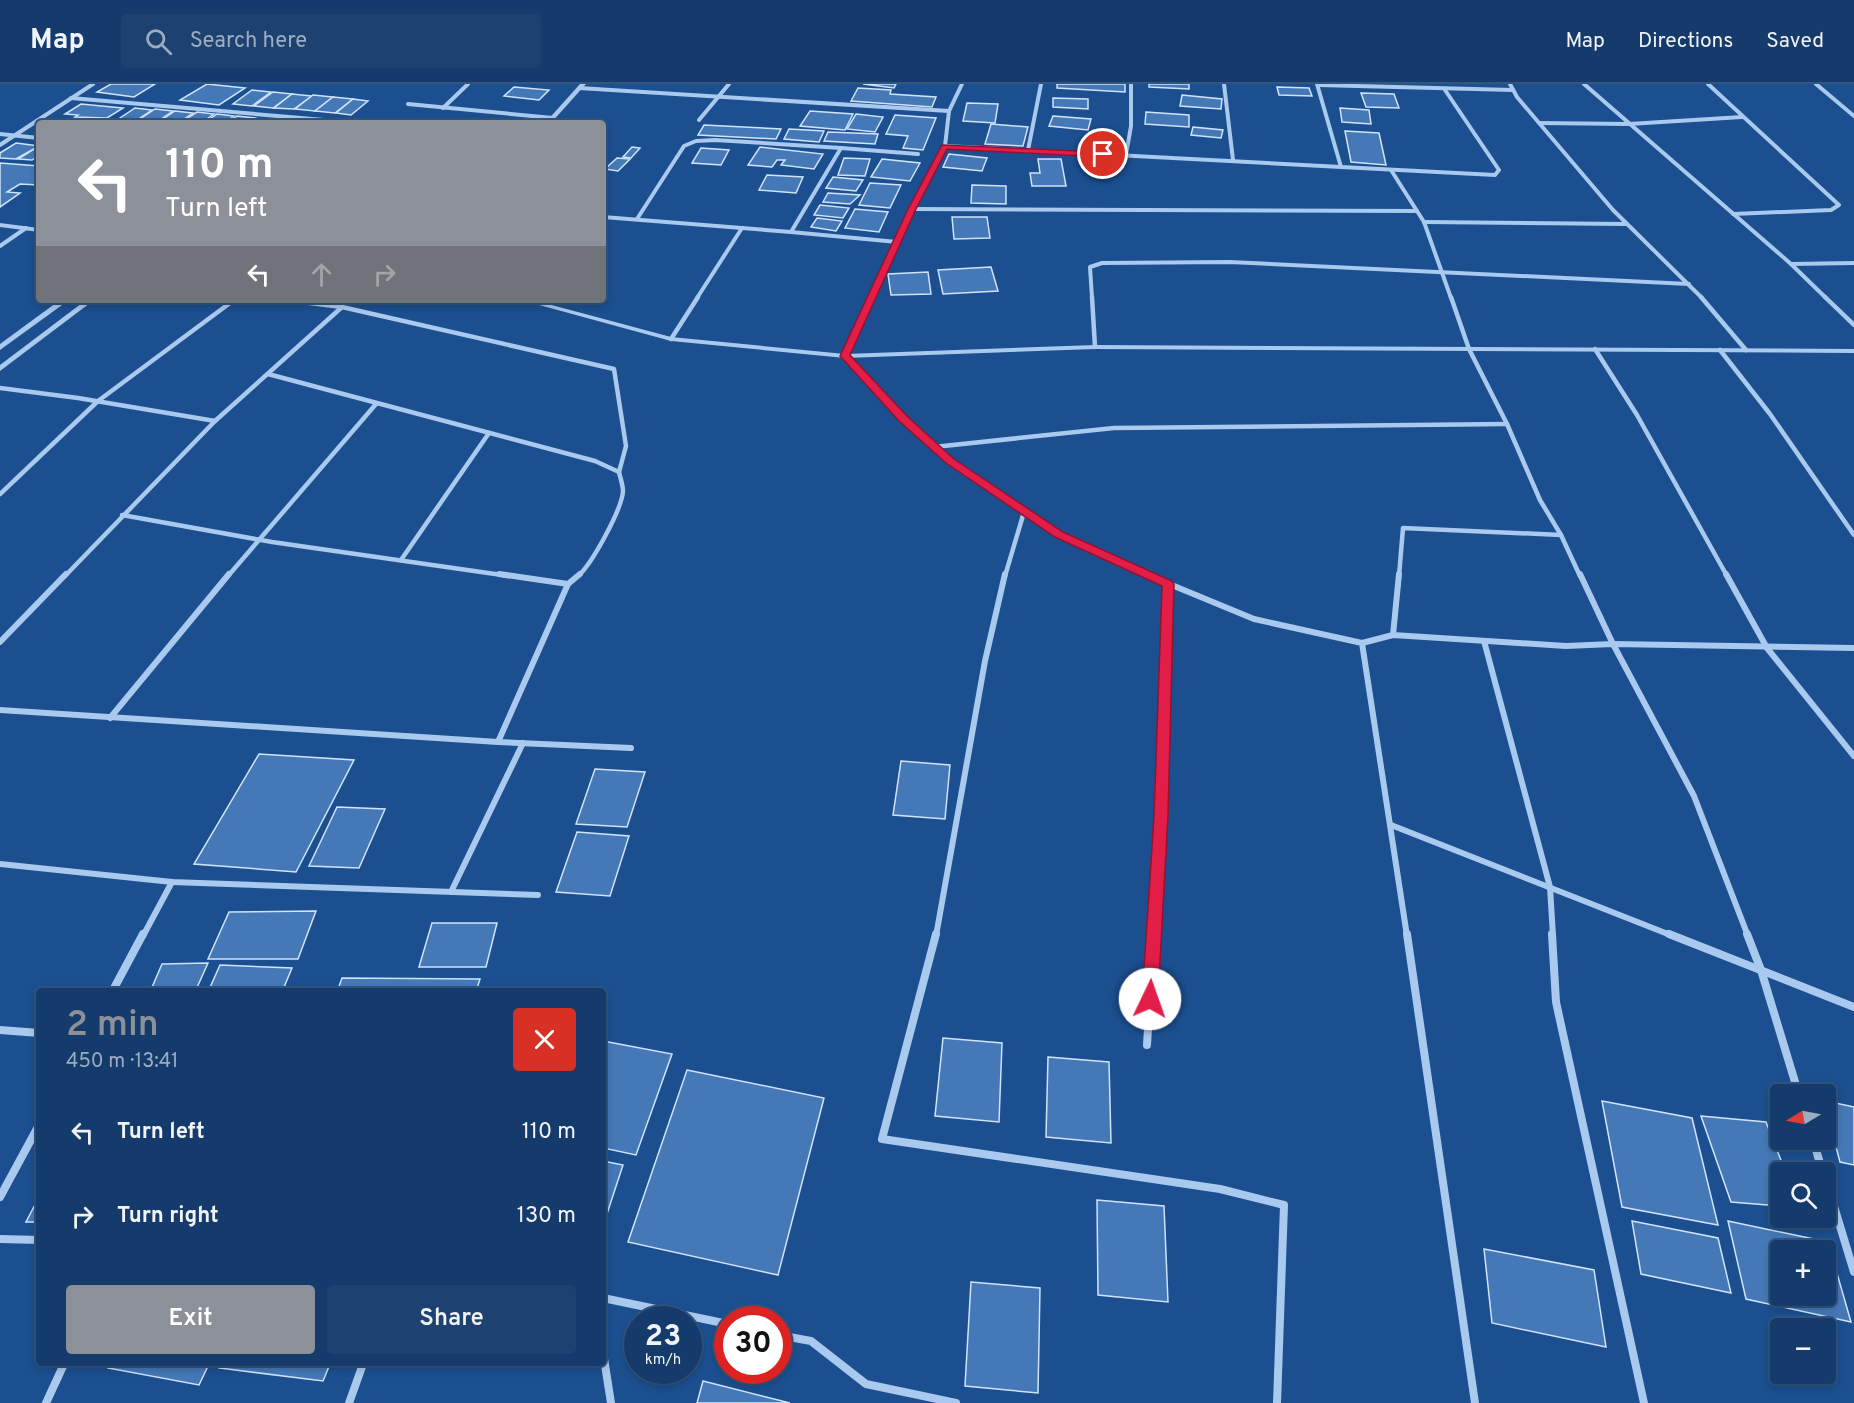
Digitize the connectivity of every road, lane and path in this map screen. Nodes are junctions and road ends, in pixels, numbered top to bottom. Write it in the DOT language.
graph roads {
  1 [pos="93,84"];
  2 [pos="468,84"];
  3 [pos="729,84"];
  4 [pos="962,84"];
  5 [pos="1041,84"];
  6 [pos="1131,84"];
  7 [pos="1224,84"];
  8 [pos="1510,84"];
  9 [pos="1584,84"];
  10 [pos="1708,84"];
  11 [pos="1816,84"];
  12 [pos="1317,85"];
  13 [pos="581,86"];
  14 [pos="1445,90"];
  15 [pos="1513,90"];
  16 [pos="71,98"];
  17 [pos="716,99"];
  18 [pos="408,104"];
  19 [pos="1844,107"];
  20 [pos="443,108"];
  21 [pos="1854,108"];
  22 [pos="949,111"];
  23 [pos="1854,116"];
  24 [pos="1742,117"];
  25 [pos="37,120"];
  26 [pos="324,120"];
  27 [pos="550,120"];
  28 [pos="699,120"];
  29 [pos="36,121"];
  30 [pos="1539,123"];
  31 [pos="1629,124"];
  32 [pos="0,134"];
  33 [pos="14,135"];
  34 [pos="36,138"];
  35 [pos="0,145"];
  36 [pos="945,146"];
  37 [pos="841,148"];
  38 [pos="1028,150"];
  39 [pos="918,153"];
  40 [pos="1126,155"];
  41 [pos="1233,160"];
  42 [pos="1341,166"];
  43 [pos="1391,170"];
  44 [pos="912,209"];
  45 [pos="1417,211"];
  46 [pos="1733,214"];
  47 [pos="606,217"];
  48 [pos="637,219"];
  49 [pos="1424,222"];
  50 [pos="1626,224"];
  51 [pos="0,225"];
  52 [pos="26,228"];
  53 [pos="742,228"];
  54 [pos="36,230"];
  55 [pos="791,232"];
  56 [pos="897,243"];
  57 [pos="0,246"];
  58 [pos="1854,263"];
  59 [pos="1791,264"];
  60 [pos="1443,272"];
  61 [pos="1689,284"];
  62 [pos="61,303"];
  63 [pos="86,303"];
  64 [pos="230,303"];
  65 [pos="310,303"];
  66 [pos="536,303"];
  67 [pos="342,307"];
  68 [pos="1854,325"];
  69 [pos="671,339"];
  70 [pos="1095,347"];
  71 [pos="0,348"];
  72 [pos="1469,348"];
  73 [pos="1595,349"];
  74 [pos="1720,350"];
  75 [pos="1746,350"];
  76 [pos="1854,351"];
  77 [pos="844,356"];
  78 [pos="0,369"];
  79 [pos="268,374"];
  80 [pos="0,388"];
  81 [pos="98,401"];
  82 [pos="376,404"];
  83 [pos="215,421"];
  84 [pos="1507,424"];
  85 [pos="489,433"];
  86 [pos="934,447"];
  87 [pos="618,472"];
  88 [pos="0,495"];
  89 [pos="1024,512"];
  90 [pos="122,515"];
  91 [pos="1561,535"];
  92 [pos="1854,535"];
  93 [pos="258,539"];
  94 [pos="401,560"];
  95 [pos="568,584"];
  96 [pos="1168,584"];
  97 [pos="1393,635"];
  98 [pos="1484,640"];
  99 [pos="0,642"];
  100 [pos="1362,643"];
  101 [pos="1613,644"];
  102 [pos="1767,648"];
  103 [pos="1854,648"];
  104 [pos="0,710"];
  105 [pos="110,718"];
  106 [pos="498,742"];
  107 [pos="523,743"];
  108 [pos="631,747"];
  109 [pos="1854,756"];
  110 [pos="1391,825"];
  111 [pos="0,864"];
  112 [pos="172,882"];
  113 [pos="1550,887"];
  114 [pos="451,892"];
  115 [pos="538,895"];
  116 [pos="1761,970"];
  117 [pos="114,988"];
  118 [pos="1854,1006"];
  119 [pos="0,1030"];
  120 [pos="36,1033"];
  121 [pos="1147,1045"];
  122 [pos="1797,1084"];
  123 [pos="36,1131"];
  124 [pos="0,1197"];
  125 [pos="1836,1213"];
  126 [pos="0,1239"];
  127 [pos="36,1240"];
  128 [pos="1854,1272"];
  129 [pos="606,1299"];
  130 [pos="714,1321"];
  131 [pos="792,1338"];
  132 [pos="63,1366"];
  133 [pos="362,1366"];
  134 [pos="605,1366"];
  135 [pos="46,1403"];
  136 [pos="349,1403"];
  137 [pos="610,1403"];
  138 [pos="956,1403"];
  139 [pos="1277,1403"];
  140 [pos="1475,1403"];
  141 [pos="1644,1403"];
  1 -- 16 [label="street"];
  2 -- 20 [label="street"];
  3 -- 17 [label="street"];
  4 -- 22 [label="street"];
  5 -- 38 [label="street"];
  6 -- 40 [label="street"];
  7 -- 41 [label="street"];
  8 -- 15 [label="street"];
  9 -- 31 [label="street"];
  10 -- 24 [label="street"];
  11 -- 19 [label="street"];
  12 -- 14 [label="street"];
  12 -- 42 [label="street"];
  13 -- 17 [label="street"];
  13 -- 27 [label="street"];
  14 -- 15 [label="street"];
  14 -- 43 [label="street"];
  15 -- 30 [label="street"];
  16 -- 25 [label="street"];
  16 -- 26 [label="street"];
  17 -- 22 [label="street"];
  17 -- 28 [label="street"];
  18 -- 20 [label="street"];
  19 -- 21 [label="street"];
  19 -- 23 [label="street"];
  20 -- 27 [label="street"];
  22 -- 36 [label="street"];
  24 -- 31 [label="street"];
  24 -- 46 [label="street"];
  29 -- 33 [label="street"];
  30 -- 31 [label="street"];
  30 -- 50 [label="street"];
  31 -- 46 [label="street"];
  32 -- 33 [label="street"];
  33 -- 34 [label="street"];
  33 -- 35 [label="street"];
  36 -- 38 [label="street"];
  36 -- 44 [label="street"];
  37 -- 39 [label="street"];
  37 -- 48 [label="street"];
  37 -- 55 [label="street"];
  38 -- 40 [label="street"];
  40 -- 41 [label="street"];
  41 -- 42 [label="street"];
  42 -- 43 [label="street"];
  43 -- 45 [label="street"];
  44 -- 45 [label="street"];
  44 -- 56 [label="street"];
  45 -- 49 [label="street"];
  46 -- 59 [label="street"];
  47 -- 48 [label="street"];
  48 -- 53 [label="street"];
  49 -- 50 [label="street"];
  49 -- 60 [label="street"];
  50 -- 61 [label="street"];
  51 -- 52 [label="street"];
  52 -- 54 [label="street"];
  52 -- 57 [label="street"];
  53 -- 55 [label="street"];
  53 -- 69 [label="street"];
  55 -- 56 [label="street"];
  56 -- 77 [label="street"];
  58 -- 59 [label="street"];
  59 -- 68 [label="street"];
  60 -- 61 [label="street"];
  60 -- 70 [label="street"];
  60 -- 72 [label="street"];
  61 -- 75 [label="street"];
  62 -- 71 [label="street"];
  63 -- 78 [label="street"];
  64 -- 81 [label="street"];
  65 -- 67 [label="street"];
  66 -- 69 [label="street"];
  67 -- 79 [label="street"];
  67 -- 87 [label="street"];
  69 -- 77 [label="street"];
  70 -- 72 [label="street"];
  70 -- 77 [label="street"];
  72 -- 73 [label="street"];
  72 -- 84 [label="street"];
  73 -- 74 [label="street"];
  73 -- 102 [label="street"];
  74 -- 75 [label="street"];
  74 -- 92 [label="street"];
  75 -- 76 [label="street"];
  77 -- 86 [label="street"];
  79 -- 82 [label="street"];
  79 -- 83 [label="street"];
  80 -- 81 [label="street"];
  81 -- 83 [label="street"];
  81 -- 88 [label="street"];
  82 -- 85 [label="street"];
  82 -- 93 [label="street"];
  83 -- 90 [label="street"];
  84 -- 86 [label="street"];
  84 -- 91 [label="street"];
  85 -- 87 [label="street"];
  85 -- 94 [label="street"];
  86 -- 89 [label="street"];
  87 -- 95 [label="street"];
  89 -- 96 [label="street"];
  89 -- 139 [label="street"];
  90 -- 93 [label="street"];
  90 -- 99 [label="street"];
  91 -- 97 [label="street"];
  91 -- 101 [label="street"];
  93 -- 94 [label="street"];
  93 -- 105 [label="street"];
  94 -- 95 [label="street"];
  95 -- 106 [label="street"];
  96 -- 100 [label="street"];
  96 -- 121 [label="street"];
  97 -- 98 [label="street"];
  97 -- 100 [label="street"];
  98 -- 101 [label="street"];
  98 -- 113 [label="street"];
  100 -- 110 [label="street"];
  101 -- 102 [label="street"];
  101 -- 116 [label="street"];
  102 -- 103 [label="street"];
  102 -- 109 [label="street"];
  104 -- 105 [label="street"];
  105 -- 106 [label="street"];
  106 -- 107 [label="street"];
  107 -- 108 [label="street"];
  107 -- 114 [label="street"];
  110 -- 113 [label="street"];
  110 -- 140 [label="street"];
  111 -- 112 [label="street"];
  112 -- 114 [label="street"];
  112 -- 117 [label="street"];
  113 -- 116 [label="street"];
  113 -- 141 [label="street"];
  114 -- 115 [label="street"];
  116 -- 118 [label="street"];
  116 -- 122 [label="street"];
  119 -- 120 [label="street"];
  123 -- 124 [label="street"];
  125 -- 128 [label="street"];
  126 -- 127 [label="street"];
  129 -- 130 [label="street"];
  131 -- 138 [label="street"];
  132 -- 135 [label="street"];
  133 -- 136 [label="street"];
  134 -- 137 [label="street"];
}
